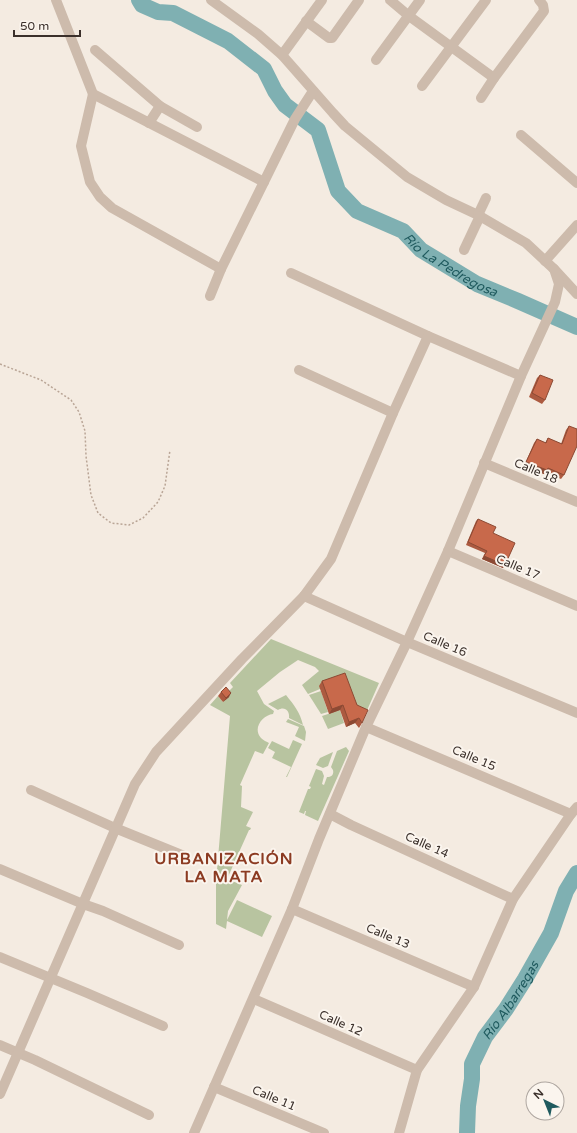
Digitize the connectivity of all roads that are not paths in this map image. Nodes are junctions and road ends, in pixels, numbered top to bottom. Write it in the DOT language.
graph roads {
  1 [pos="56,0"];
  2 [pos="211,0"];
  3 [pos="322,0"];
  4 [pos="360,0"];
  5 [pos="390,0"];
  6 [pos="420,0"];
  7 [pos="486,0"];
  8 [pos="539,0"];
  9 [pos="409,16"];
  10 [pos="306,21"];
  11 [pos="451,46"];
  12 [pos="95,50"];
  13 [pos="282,54"];
  14 [pos="376,60"];
  15 [pos="494,78"];
  16 [pos="422,86"];
  17 [pos="313,91"];
  18 [pos="93,94"];
  19 [pos="481,98"];
  20 [pos="160,106"];
  21 [pos="149,123"];
  22 [pos="197,127"];
  23 [pos="521,135"];
  24 [pos="264,182"];
  25 [pos="577,183"];
  26 [pos="486,198"];
  27 [pos="479,216"];
  28 [pos="577,225"];
  29 [pos="464,250"];
  30 [pos="545,261"];
  31 [pos="221,269"];
  32 [pos="554,270"];
  33 [pos="292,273"];
  34 [pos="577,294"];
  35 [pos="210,296"];
  36 [pos="428,336"];
  37 [pos="298,370"];
  38 [pos="521,376"];
  39 [pos="393,413"];
  40 [pos="484,463"];
  41 [pos="577,502"];
  42 [pos="448,551"];
  43 [pos="304,596"];
  44 [pos="577,606"];
  45 [pos="407,642"];
  46 [pos="577,714"];
  47 [pos="366,727"];
  48 [pos="31,790"];
  49 [pos="574,811"];
  50 [pos="330,814"];
  51 [pos="115,828"];
  52 [pos="184,856"];
  53 [pos="0,869"];
  54 [pos="513,899"];
  55 [pos="83,904"];
  56 [pos="292,909"];
  57 [pos="179,945"];
  58 [pos="0,957"];
  59 [pos="50,979"];
  60 [pos="474,987"];
  61 [pos="254,999"];
  62 [pos="162,1026"];
  63 [pos="0,1045"];
  64 [pos="18,1053"];
  65 [pos="418,1070"];
  66 [pos="214,1087"];
  67 [pos="0,1094"];
  68 [pos="150,1115"];
  69 [pos="194,1133"];
  70 [pos="324,1133"];
  71 [pos="399,1133"];
  1 -- 18 [label="street"];
  2 -- 13 [label="street"];
  3 -- 10 [label="street"];
  4 -- 10 [label="street"];
  5 -- 9 [label="street"];
  6 -- 9 [label="street"];
  7 -- 11 [label="street"];
  8 -- 15 [label="street"];
  9 -- 11 [label="street"];
  9 -- 14 [label="street"];
  10 -- 13 [label="street"];
  11 -- 15 [label="street"];
  11 -- 16 [label="street"];
  12 -- 20 [label="street"];
  13 -- 17 [label="street"];
  15 -- 19 [label="street"];
  17 -- 24 [label="street"];
  17 -- 27 [label="street"];
  18 -- 21 [label="street"];
  18 -- 31 [label="street"];
  20 -- 21 [label="street"];
  20 -- 22 [label="street"];
  21 -- 24 [label="street"];
  23 -- 25 [label="street"];
  24 -- 31 [label="street"];
  26 -- 27 [label="street"];
  27 -- 29 [label="street"];
  27 -- 30 [label="street"];
  28 -- 30 [label="street"];
  30 -- 32 [label="street"];
  31 -- 35 [label="street"];
  32 -- 34 [label="street"];
  32 -- 38 [label="street"];
  33 -- 36 [label="street"];
  36 -- 38 [label="street"];
  36 -- 39 [label="street"];
  37 -- 39 [label="street"];
  38 -- 40 [label="street"];
  39 -- 43 [label="street"];
  40 -- 41 [label="street, Calle 18"];
  40 -- 42 [label="street"];
  42 -- 44 [label="street, Calle 17"];
  42 -- 45 [label="street"];
  43 -- 45 [label="street, Calle 16"];
  43 -- 51 [label="street"];
  45 -- 46 [label="street, Calle 16"];
  45 -- 47 [label="street"];
  47 -- 49 [label="street, Calle 15"];
  47 -- 50 [label="street"];
  48 -- 51 [label="street"];
  49 -- 54 [label="street"];
  50 -- 54 [label="street, Calle 14"];
  50 -- 56 [label="street"];
  51 -- 52 [label="street"];
  51 -- 55 [label="street"];
  53 -- 55 [label="street"];
  54 -- 60 [label="street"];
  55 -- 57 [label="street"];
  55 -- 59 [label="street"];
  56 -- 60 [label="street, Calle 13"];
  56 -- 61 [label="street"];
  58 -- 59 [label="street"];
  59 -- 62 [label="street"];
  59 -- 64 [label="street"];
  60 -- 65 [label="street"];
  61 -- 65 [label="street, Calle 12"];
  61 -- 66 [label="street"];
  63 -- 64 [label="street"];
  64 -- 67 [label="street"];
  64 -- 68 [label="street"];
  65 -- 71 [label="street"];
  66 -- 69 [label="street"];
  66 -- 70 [label="street, Calle 11"];
}
